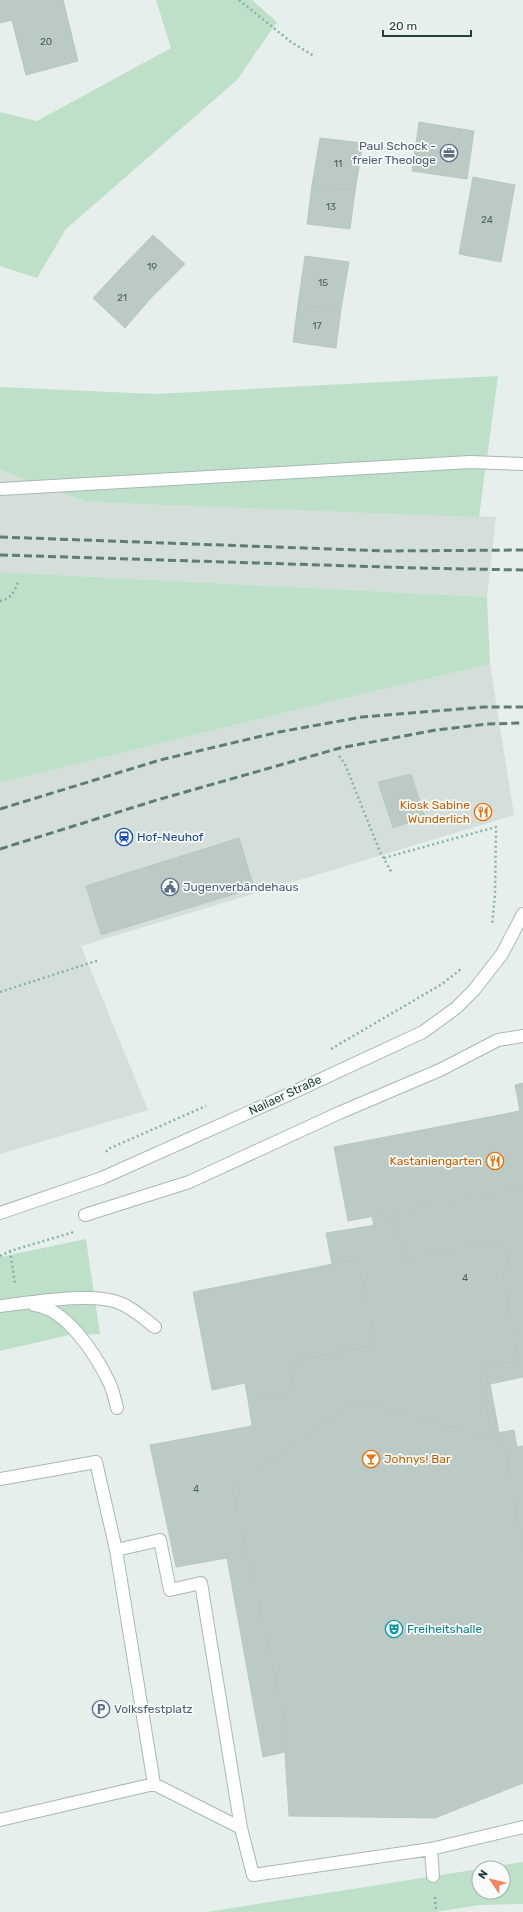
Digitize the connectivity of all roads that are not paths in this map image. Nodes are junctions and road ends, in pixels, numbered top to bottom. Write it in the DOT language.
graph roads {
  1 [pos="523,464"];
  2 [pos="0,488"];
  3 [pos="523,914"];
  4 [pos="523,1036"];
  5 [pos="0,1213"];
  6 [pos="85,1216"];
  7 [pos="18,1304"];
  8 [pos="0,1306"];
  9 [pos="155,1327"];
  10 [pos="117,1408"];
  11 [pos="0,1479"];
  12 [pos="116,1550"];
  13 [pos="154,1784"];
  14 [pos="0,1820"];
  15 [pos="523,1827"];
  16 [pos="241,1828"];
  17 [pos="431,1848"];
  18 [pos="433,1876"];
  1 -- 2 [label="street"];
  3 -- 5 [label="street, Nailaer Straße"];
  4 -- 6 [label="street"];
  7 -- 8 [label="street"];
  7 -- 9 [label="street"];
  7 -- 10 [label="street"];
  11 -- 12 [label="street"];
  12 -- 13 [label="street"];
  12 -- 16 [label="street"];
  13 -- 14 [label="street"];
  13 -- 16 [label="street"];
  15 -- 17 [label="street"];
  16 -- 17 [label="street"];
  17 -- 18 [label="street"];
}
